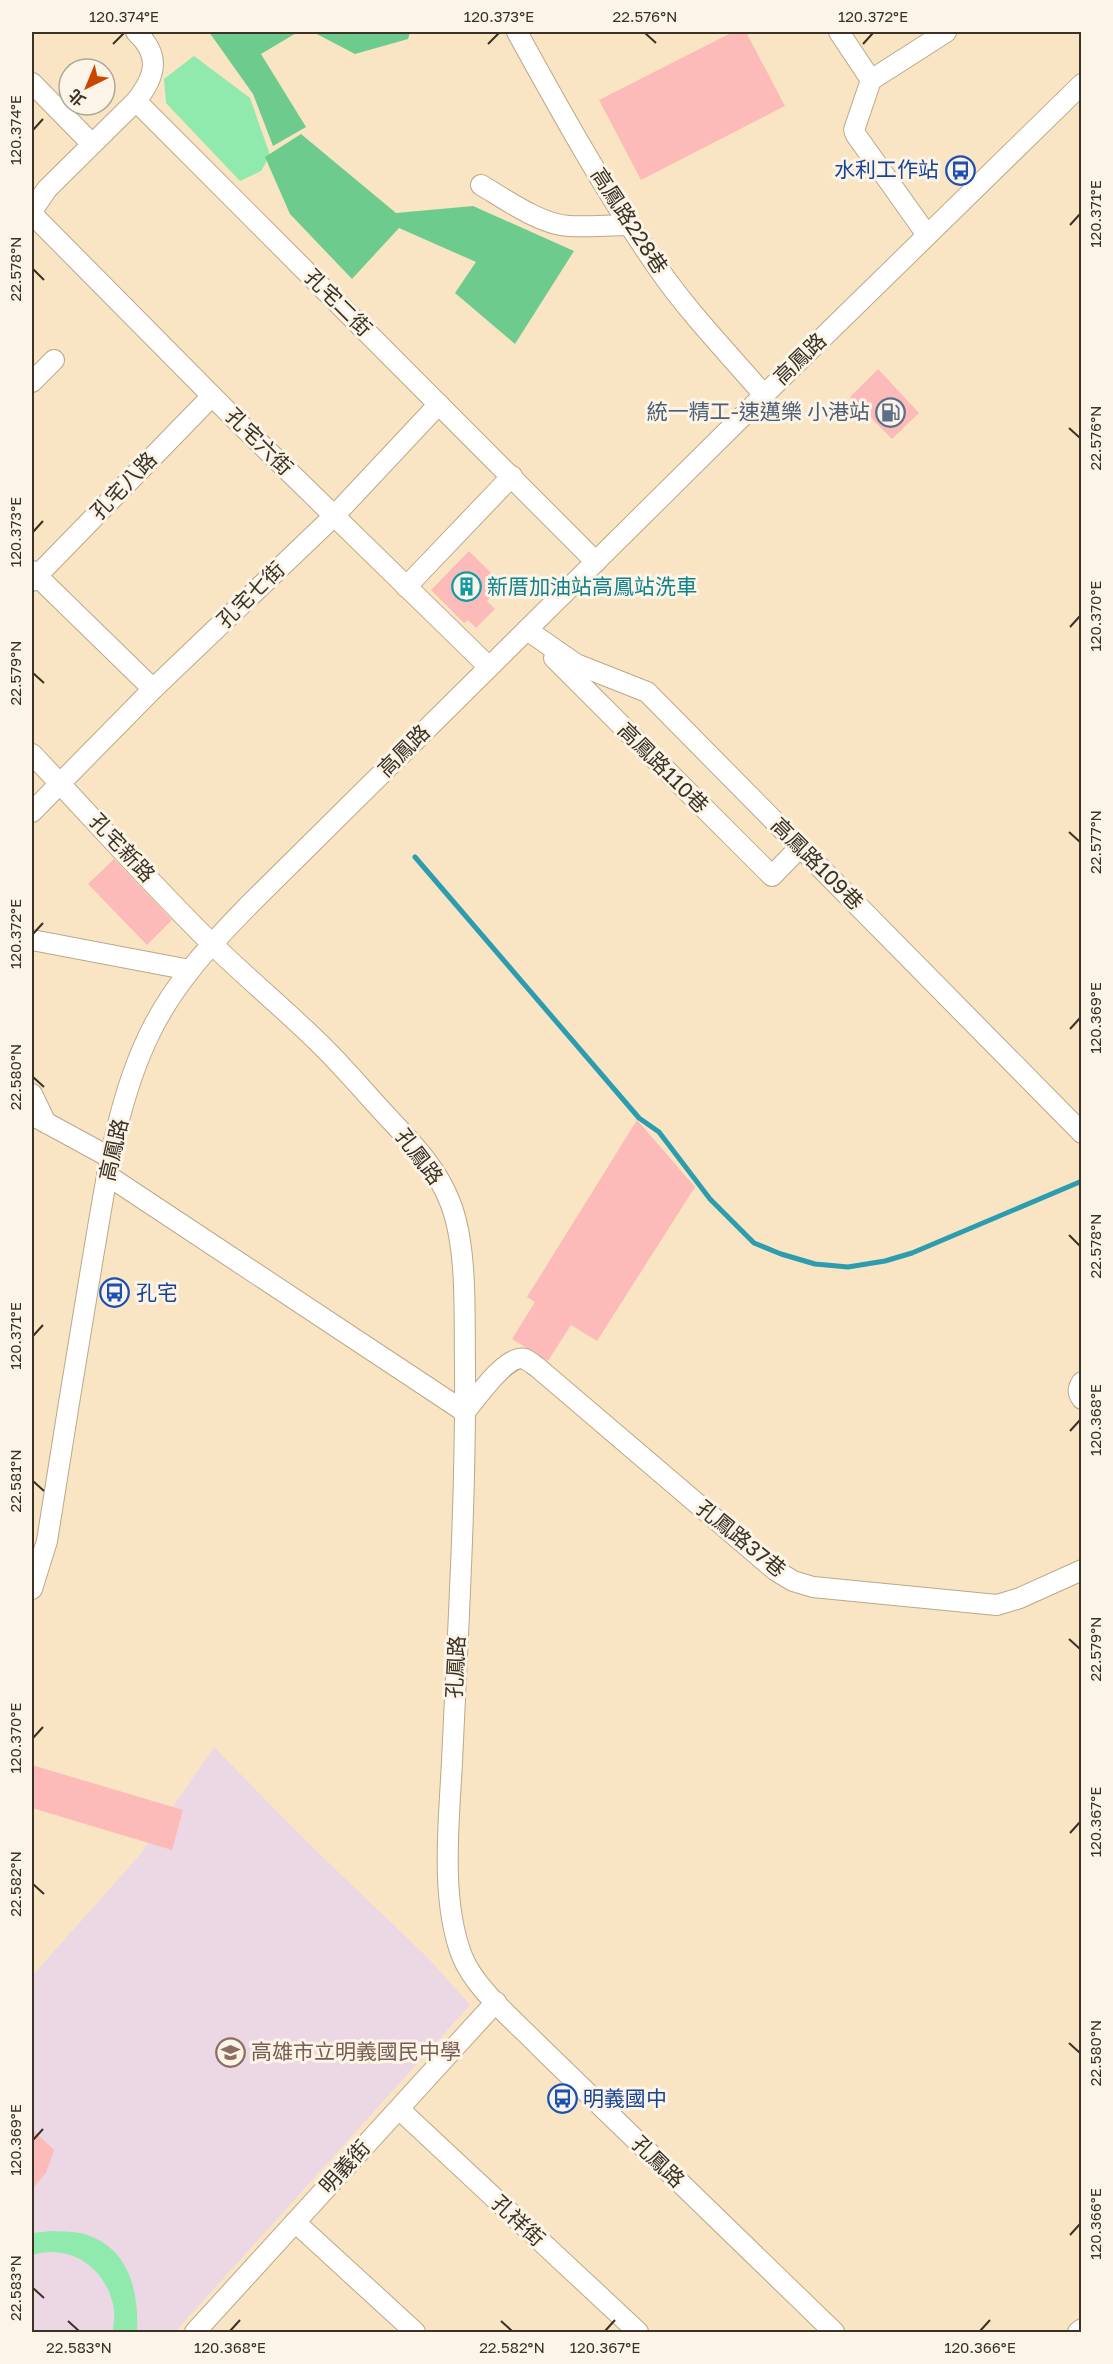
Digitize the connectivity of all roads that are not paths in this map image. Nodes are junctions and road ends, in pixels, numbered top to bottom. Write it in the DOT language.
graph roads {
  1 [pos="135,32"];
  2 [pos="518,32"];
  3 [pos="839,32"];
  4 [pos="946,32"];
  5 [pos="871,80"];
  6 [pos="32,83"];
  7 [pos="1082,84"];
  8 [pos="136,101"];
  9 [pos="92,144"];
  10 [pos="481,185"];
  11 [pos="32,213"];
  12 [pos="630,225"];
  13 [pos="927,235"];
  14 [pos="54,360"];
  15 [pos="32,382"];
  16 [pos="764,395"];
  17 [pos="212,396"];
  18 [pos="439,404"];
  19 [pos="512,476"];
  20 [pos="334,516"];
  21 [pos="596,562"];
  22 [pos="33,576"];
  23 [pos="406,587"];
  24 [pos="528,630"];
  25 [pos="489,667"];
  26 [pos="153,689"];
  27 [pos="32,754"];
  28 [pos="60,783"];
  29 [pos="32,812"];
  30 [pos="800,847"];
  31 [pos="32,940"];
  32 [pos="211,943"];
  33 [pos="190,970"];
  34 [pos="32,1094"];
  35 [pos="39,1119"];
  36 [pos="1082,1133"];
  37 [pos="109,1166"];
  38 [pos="1082,1382"];
  39 [pos="1082,1399"];
  40 [pos="465,1412"];
  41 [pos="1082,1570"];
  42 [pos="32,1589"];
  43 [pos="496,2002"];
  44 [pos="399,2109"];
  45 [pos="295,2222"];
  46 [pos="195,2332"];
  47 [pos="415,2332"];
  48 [pos="638,2332"];
  49 [pos="834,2332"];
  1 -- 8 [label="street"];
  2 -- 12 [label="street, 高鳳路228巷"];
  3 -- 5 [label="street"];
  4 -- 5 [label="street"];
  5 -- 13 [label="street"];
  6 -- 9 [label="street"];
  7 -- 13 [label="street, 高鳳路"];
  8 -- 9 [label="street"];
  8 -- 18 [label="street, 孔宅二街"];
  9 -- 11 [label="street"];
  10 -- 12 [label="street"];
  11 -- 17 [label="street, 孔宅六街"];
  12 -- 16 [label="street, 高鳳路228巷"];
  13 -- 16 [label="street, 高鳳路"];
  14 -- 15 [label="street"];
  16 -- 21 [label="street, 高鳳路"];
  17 -- 20 [label="street, 孔宅六街"];
  17 -- 22 [label="street, 孔宅八路"];
  18 -- 19 [label="street, 孔宅二街"];
  18 -- 20 [label="street, 孔宅七街"];
  19 -- 21 [label="street, 孔宅二街"];
  19 -- 23 [label="street"];
  20 -- 23 [label="street, 孔宅六街"];
  20 -- 26 [label="street, 孔宅七街"];
  21 -- 24 [label="street, 高鳳路"];
  22 -- 26 [label="street, 孔宅八路"];
  23 -- 25 [label="street, 孔宅六街"];
  24 -- 25 [label="street, 高鳳路"];
  24 -- 30 [label="street, 高鳳路109巷"];
  24 -- 30 [label="street, 高鳳路110巷"];
  25 -- 32 [label="street, 高鳳路"];
  26 -- 28 [label="street, 孔宅七街"];
  27 -- 28 [label="street, 孔宅新路"];
  28 -- 29 [label="street, 孔宅七街"];
  28 -- 32 [label="street, 孔宅新路"];
  30 -- 36 [label="street, 高鳳路109巷"];
  31 -- 33 [label="street"];
  32 -- 33 [label="street, 高鳳路"];
  32 -- 40 [label="street, 孔鳳路"];
  33 -- 37 [label="street, 高鳳路"];
  34 -- 35 [label="street"];
  35 -- 37 [label="street"];
  37 -- 40 [label="street"];
  37 -- 42 [label="street, 高鳳路"];
  38 -- 39 [label="street"];
  40 -- 41 [label="street, 孔鳳路37巷"];
  40 -- 43 [label="street, 孔鳳路"];
  43 -- 44 [label="street, 明義街"];
  43 -- 49 [label="street, 孔鳳路"];
  44 -- 45 [label="street, 明義街"];
  44 -- 48 [label="street, 孔祥街"];
  45 -- 46 [label="street, 明義街"];
  45 -- 47 [label="street"];
}
